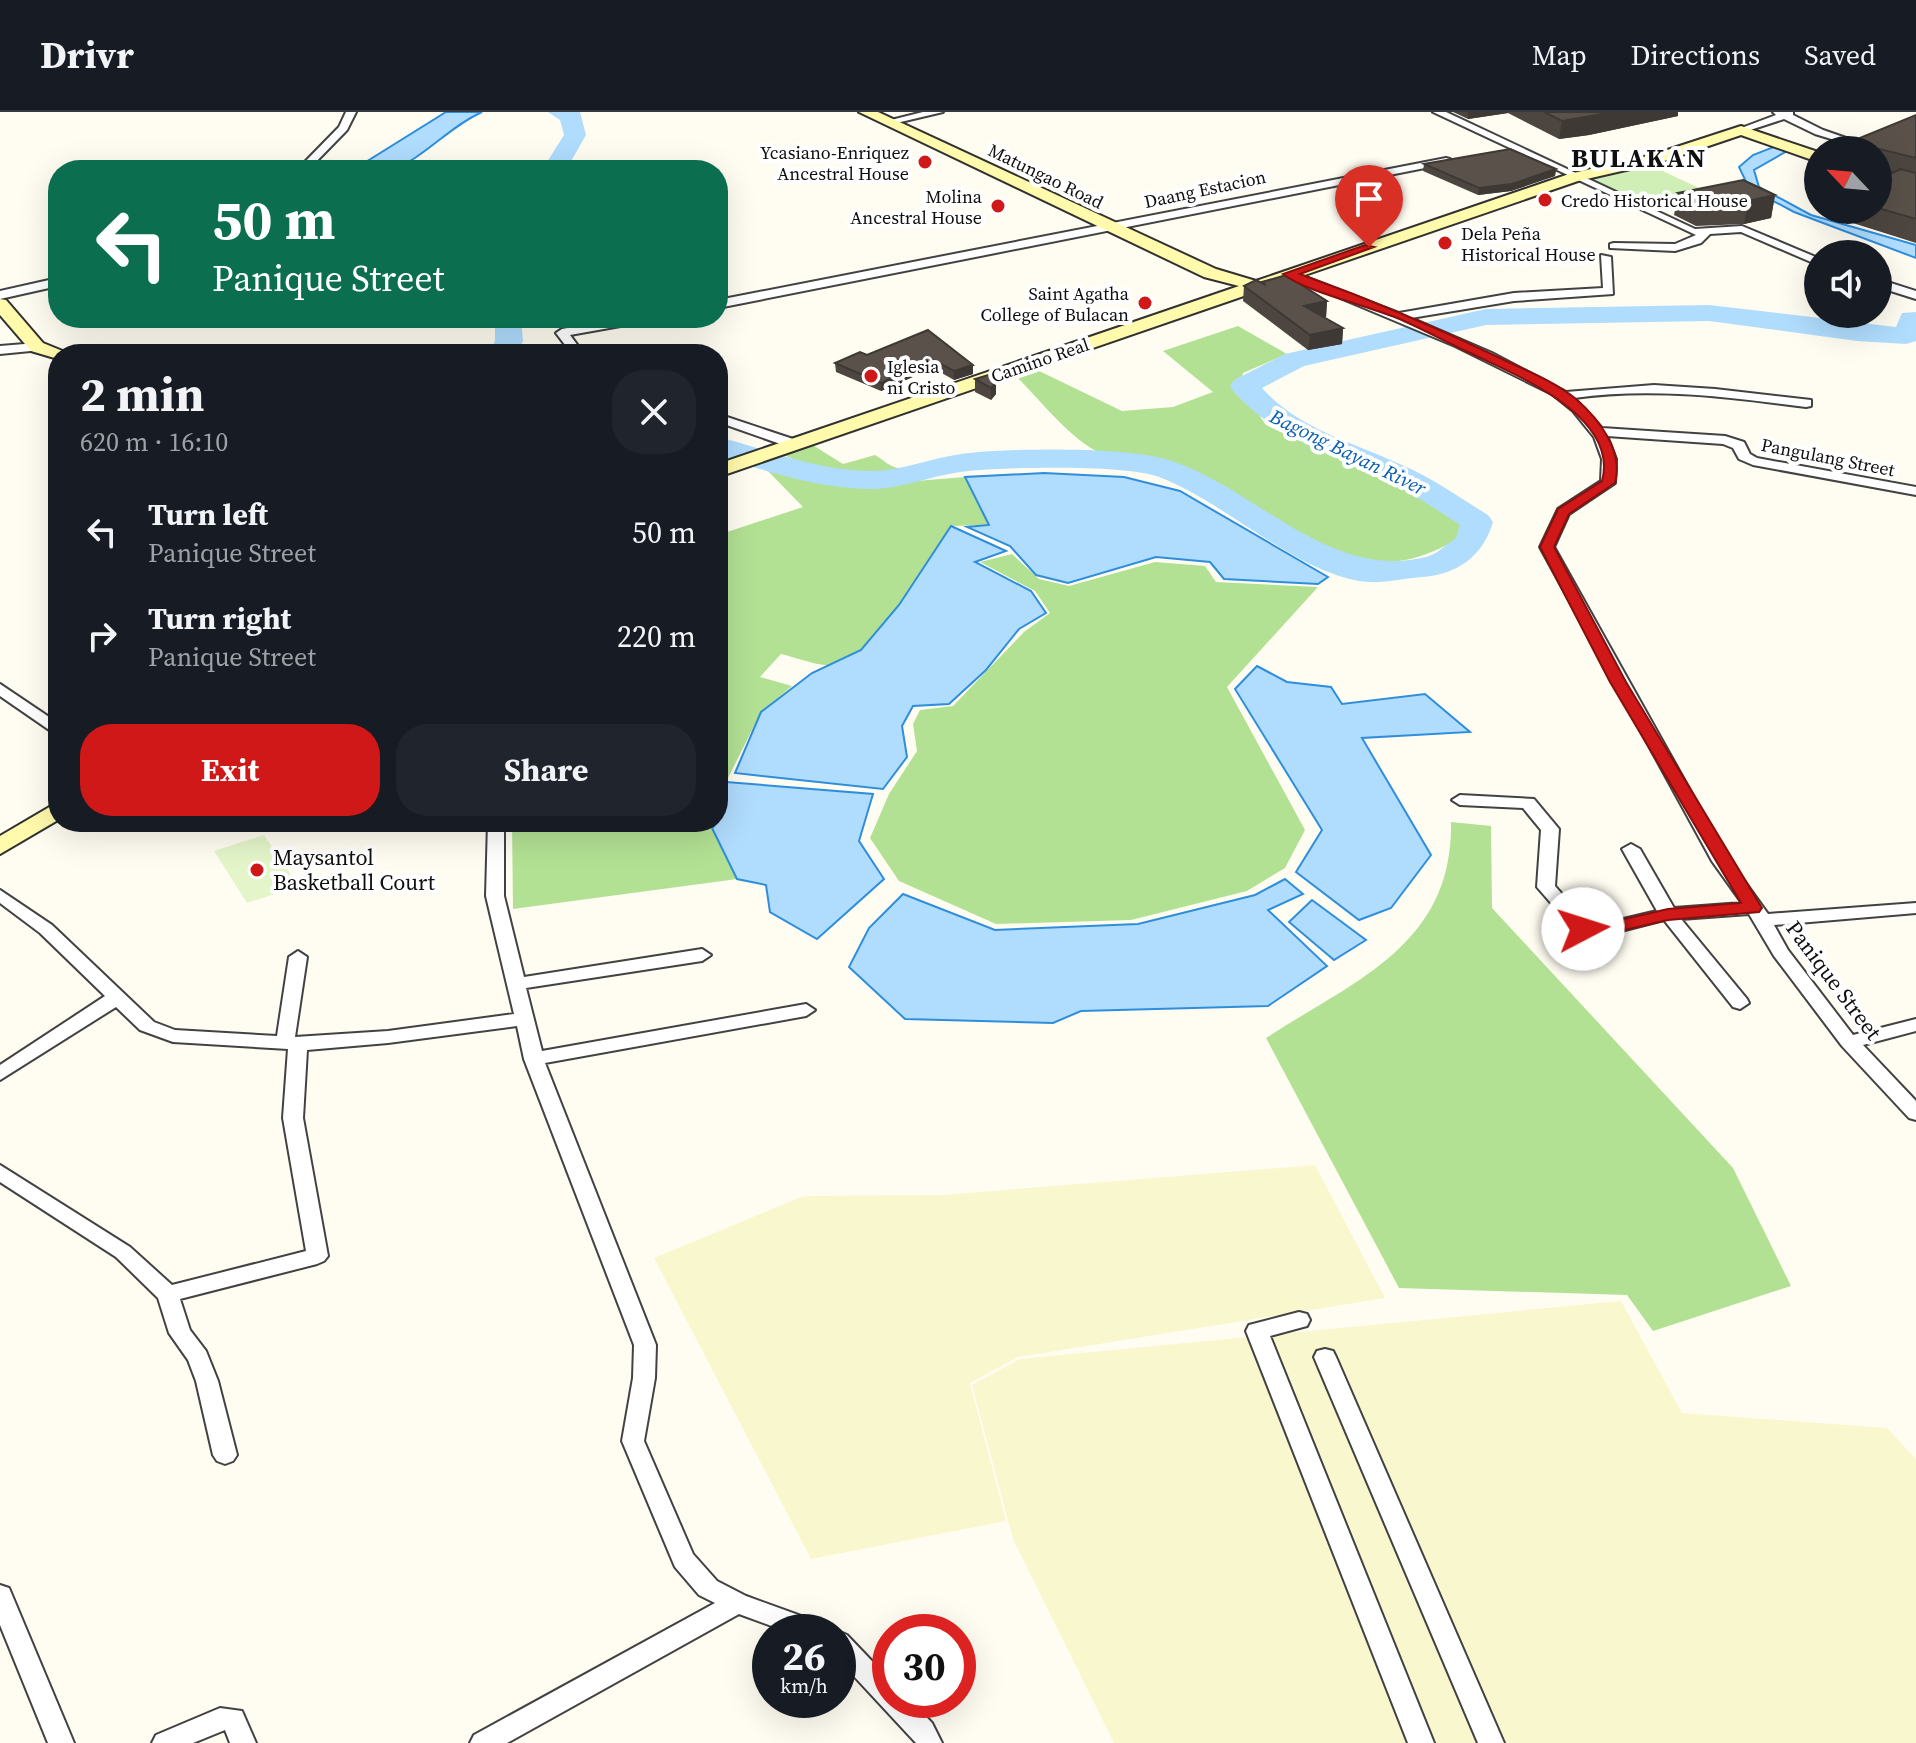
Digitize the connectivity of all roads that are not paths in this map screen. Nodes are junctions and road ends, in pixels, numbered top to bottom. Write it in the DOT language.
graph roads {
  1 [pos="351,112"];
  2 [pos="866,112"];
  3 [pos="938,112"];
  4 [pos="1438,112"];
  5 [pos="1800,112"];
  6 [pos="1781,114"];
  7 [pos="888,122"];
  8 [pos="1741,130"];
  9 [pos="1830,136"];
  10 [pos="1717,137"];
  11 [pos="1512,149"];
  12 [pos="1498,152"];
  13 [pos="1804,152"];
  14 [pos="1624,155"];
  15 [pos="1456,159"];
  16 [pos="312,160"];
  17 [pos="1642,162"];
  18 [pos="1574,177"];
  19 [pos="1107,227"];
  20 [pos="1705,233"];
  21 [pos="1804,256"];
  22 [pos="1210,273"];
  23 [pos="1289,274"];
  24 [pos="48,285"];
  25 [pos="1253,285"];
  26 [pos="1892,287"];
  27 [pos="1226,295"];
  28 [pos="1916,295"];
  29 [pos="1,301"];
  30 [pos="728,302"];
  31 [pos="1402,316"];
  32 [pos="589,328"];
  33 [pos="570,344"];
  34 [pos="37,347"];
  35 [pos="0,350"];
  36 [pos="48,350"];
  37 [pos="1562,396"];
  38 [pos="1806,403"];
  39 [pos="728,421"];
  40 [pos="1600,432"];
  41 [pos="791,443"];
  42 [pos="728,467"];
  43 [pos="1916,491"];
  44 [pos="0,689"];
  45 [pos="48,724"];
  46 [pos="1460,800"];
  47 [pos="48,816"];
  48 [pos="496,832"];
  49 [pos="0,847"];
  50 [pos="1631,849"];
  51 [pos="0,895"];
  52 [pos="1916,908"];
  53 [pos="1668,914"];
  54 [pos="1758,914"];
  55 [pos="702,955"];
  56 [pos="298,957"];
  57 [pos="514,984"];
  58 [pos="116,998"];
  59 [pos="1740,1003"];
  60 [pos="806,1010"];
  61 [pos="524,1019"];
  62 [pos="1916,1025"];
  63 [pos="1849,1042"];
  64 [pos="292,1043"];
  65 [pos="534,1059"];
  66 [pos="0,1074"];
  67 [pos="1915,1111"];
  68 [pos="0,1172"];
  69 [pos="168,1294"];
  70 [pos="1299,1320"];
  71 [pos="1325,1357"];
  72 [pos="225,1455"];
  73 [pos="0,1595"];
  74 [pos="737,1603"];
  75 [pos="767,1614"];
  76 [pos="856,1661"];
  77 [pos="872,1679"];
  78 [pos="910,1718"];
  79 [pos="61,1743"];
  80 [pos="165,1743"];
  81 [pos="243,1743"];
  82 [pos="483,1743"];
  83 [pos="929,1743"];
  84 [pos="1421,1743"];
  85 [pos="1491,1743"];
  1 -- 16 [label="street"];
  2 -- 7 [label="main road, Matungao Road"];
  3 -- 7 [label="street"];
  4 -- 11 [label="street"];
  5 -- 6 [label="street"];
  6 -- 8 [label="street"];
  6 -- 9 [label="street"];
  7 -- 19 [label="main road, Matungao Road"];
  8 -- 10 [label="main road, Camino Real"];
  8 -- 13 [label="main road"];
  10 -- 14 [label="main road, Camino Real"];
  10 -- 17 [label="main road, Camino Real"];
  11 -- 12 [label="street"];
  11 -- 18 [label="street"];
  14 -- 17 [label="main road"];
  14 -- 18 [label="main road, Camino Real"];
  15 -- 19 [label="street, Daang Estacion"];
  17 -- 18 [label="main road, Camino Real"];
  18 -- 20 [label="street"];
  18 -- 23 [label="main road, Camino Real"];
  19 -- 22 [label="main road, Matungao Road"];
  19 -- 30 [label="street, Daang Estacion"];
  20 -- 21 [label="street"];
  20 -- 31 [label="street"];
  22 -- 25 [label="main road, Matungao Road"];
  22 -- 27 [label="main road, Matungao Road"];
  23 -- 25 [label="main road, Camino Real"];
  23 -- 31 [label="street, Panique Street"];
  24 -- 29 [label="street"];
  25 -- 27 [label="main road, Camino Real"];
  26 -- 28 [label="street"];
  27 -- 41 [label="main road, Camino Real"];
  29 -- 34 [label="main road"];
  31 -- 37 [label="street, Panique Street"];
  32 -- 33 [label="street"];
  34 -- 35 [label="street"];
  34 -- 36 [label="main road"];
  37 -- 38 [label="street"];
  37 -- 40 [label="street, Panique Street"];
  39 -- 41 [label="street"];
  40 -- 43 [label="street, Pangulang Street"];
  40 -- 54 [label="street, Panique Street"];
  41 -- 42 [label="main road, Camino Real"];
  44 -- 45 [label="street"];
  46 -- 53 [label="street"];
  47 -- 49 [label="main road"];
  48 -- 57 [label="street"];
  50 -- 53 [label="street"];
  51 -- 58 [label="street"];
  52 -- 54 [label="street"];
  53 -- 54 [label="street"];
  53 -- 59 [label="street"];
  54 -- 63 [label="street, Panique Street"];
  55 -- 57 [label="street"];
  56 -- 64 [label="street"];
  57 -- 61 [label="street"];
  58 -- 64 [label="street"];
  58 -- 66 [label="street"];
  60 -- 65 [label="street"];
  61 -- 64 [label="street"];
  61 -- 65 [label="street"];
  62 -- 63 [label="street"];
  63 -- 67 [label="street, Panique Street"];
  64 -- 69 [label="street"];
  65 -- 74 [label="street"];
  68 -- 69 [label="street"];
  69 -- 72 [label="street"];
  70 -- 84 [label="street"];
  71 -- 85 [label="street"];
  73 -- 79 [label="street"];
  74 -- 75 [label="street"];
  74 -- 82 [label="street"];
  76 -- 77 [label="street"];
  78 -- 83 [label="street"];
  80 -- 81 [label="street"];
}
